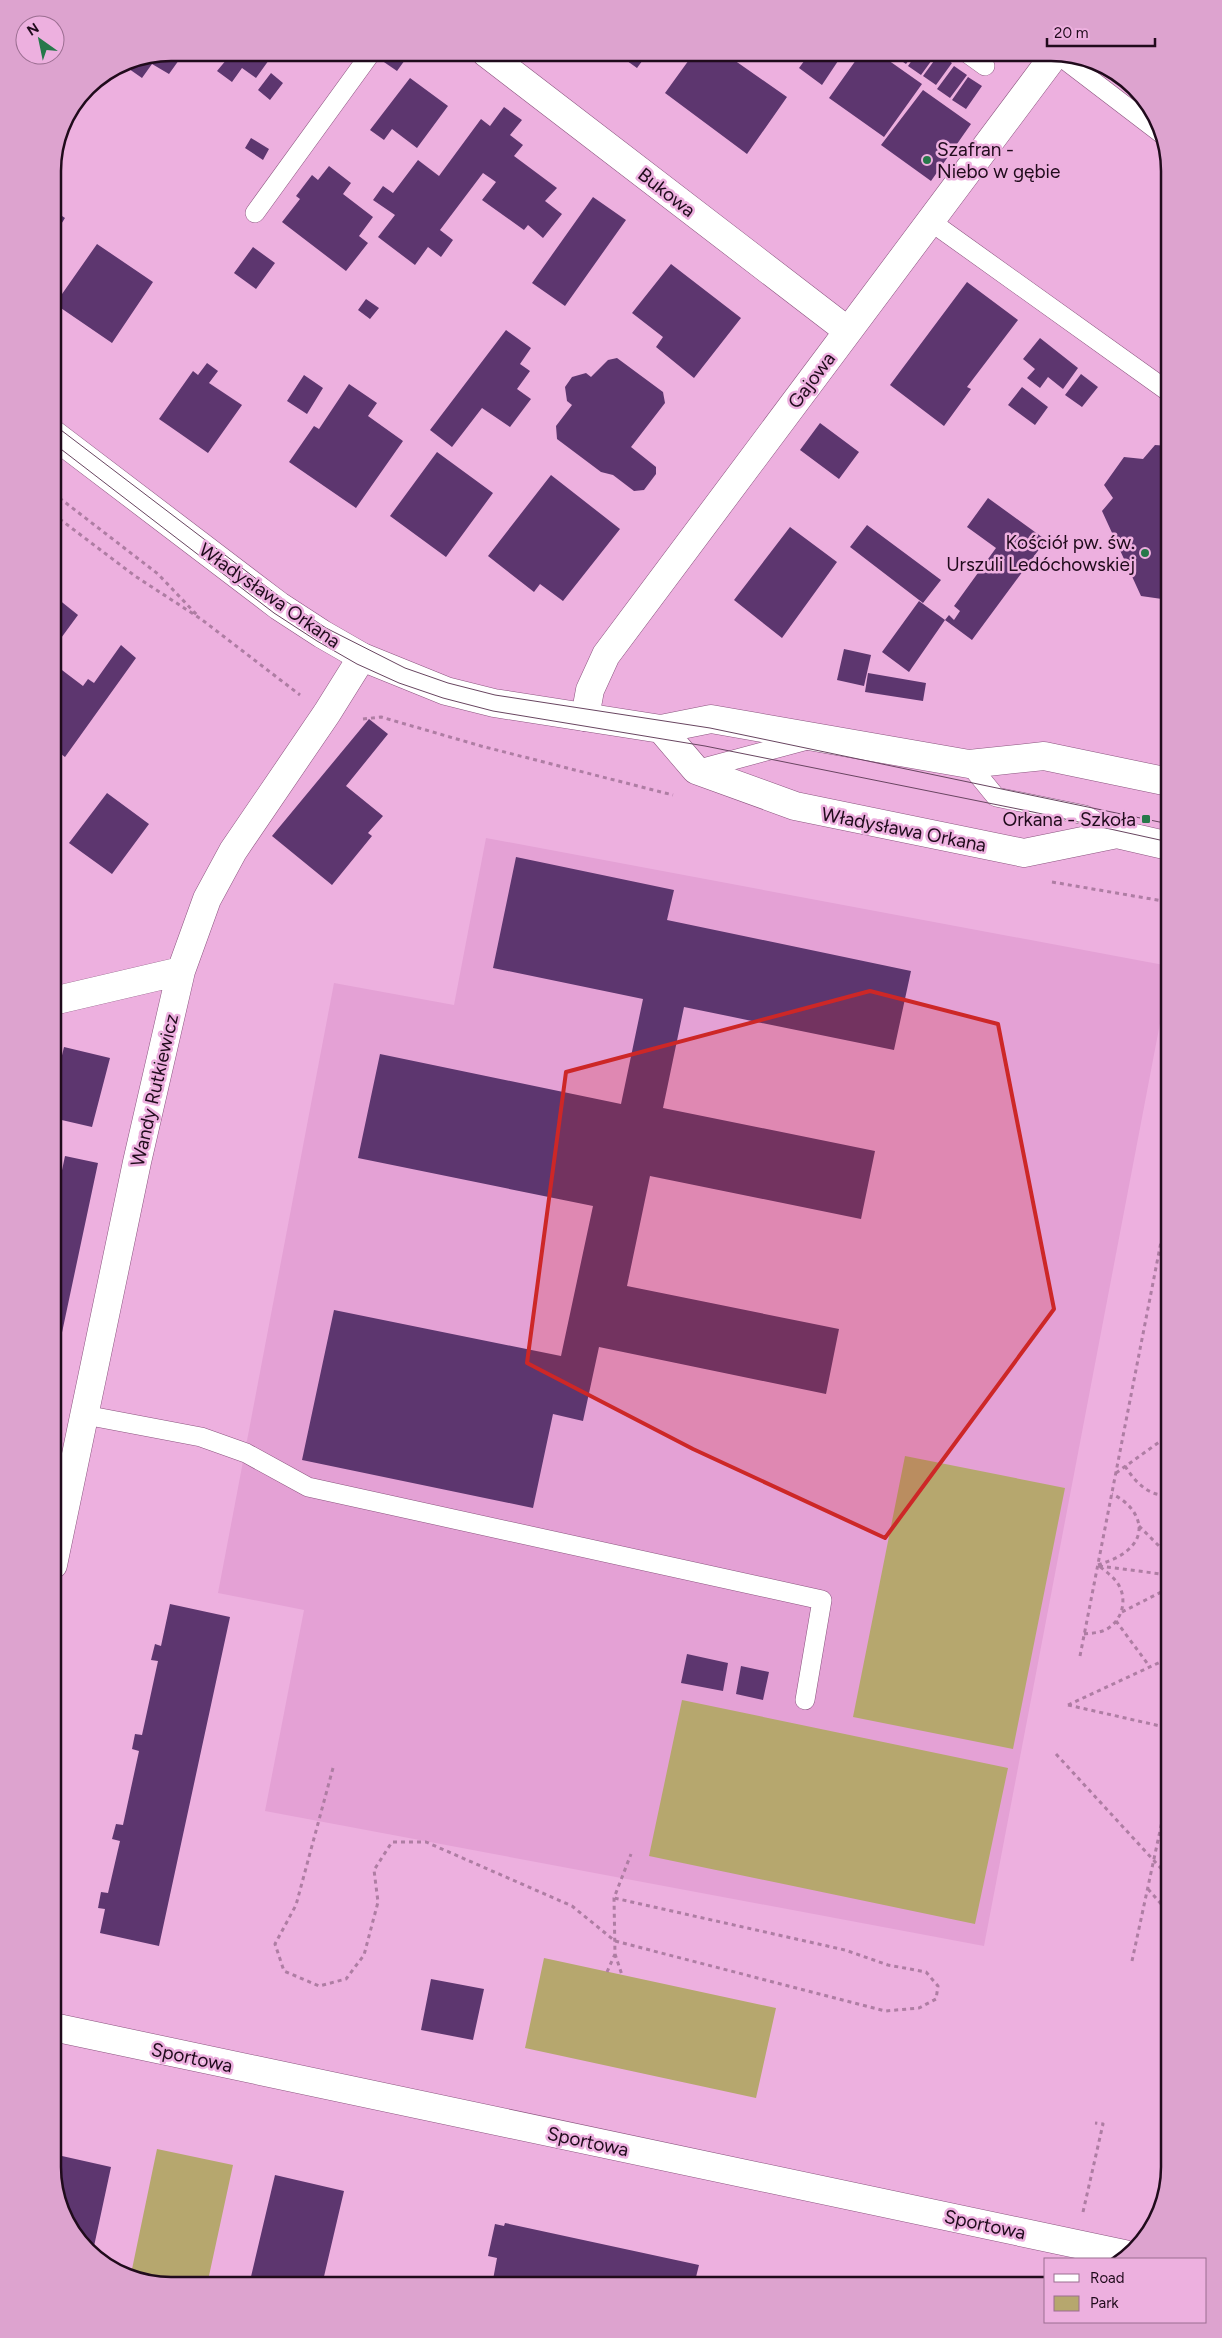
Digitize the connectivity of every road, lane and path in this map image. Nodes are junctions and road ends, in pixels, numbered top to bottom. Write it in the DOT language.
graph roads {
  1 [pos="365,61"];
  2 [pos="496,61"];
  3 [pos="978,61"];
  4 [pos="1050,61"];
  5 [pos="1068,62"];
  6 [pos="985,66"];
  7 [pos="1150,125"];
  8 [pos="255,213"];
  9 [pos="930,221"];
  10 [pos="848,331"];
  11 [pos="1161,386"];
  12 [pos="61,440"];
  13 [pos="61,499"];
  14 [pos="61,520"];
  15 [pos="201,619"];
  16 [pos="362,657"];
  17 [pos="304,698"];
  18 [pos="586,717"];
  19 [pos="661,729"];
  20 [pos="818,738"];
  21 [pos="969,764"];
  22 [pos="696,770"];
  23 [pos="1161,780"];
  24 [pos="1117,834"];
  25 [pos="1161,844"];
  26 [pos="181,971"];
  27 [pos="61,999"];
  28 [pos="1161,1246"];
  29 [pos="85,1415"];
  30 [pos="1161,1441"];
  31 [pos="1125,1466"];
  32 [pos="1116,1473"];
  33 [pos="1161,1493"];
  34 [pos="1112,1494"];
  35 [pos="1138,1526"];
  36 [pos="61,1528"];
  37 [pos="1161,1548"];
  38 [pos="1098,1566"];
  39 [pos="1161,1574"];
  40 [pos="1161,1592"];
  41 [pos="1122,1612"];
  42 [pos="1116,1622"];
  43 [pos="1084,1634"];
  44 [pos="1080,1656"];
  45 [pos="1161,1662"];
  46 [pos="1150,1667"];
  47 [pos="805,1700"];
  48 [pos="1161,1726"];
  49 [pos="1056,1754"];
  50 [pos="333,1768"];
  51 [pos="1161,1828"];
  52 [pos="631,1854"];
  53 [pos="1154,1860"];
  54 [pos="1161,1867"];
  55 [pos="1148,1888"];
  56 [pos="614,1898"];
  57 [pos="1161,1902"];
  58 [pos="615,1941"];
  59 [pos="615,1954"];
  60 [pos="1132,1961"];
  61 [pos="607,1972"];
  62 [pos="622,1975"];
  63 [pos="61,2030"];
  64 [pos="1095,2123"];
  65 [pos="1084,2212"];
  66 [pos="1119,2253"];
  1 -- 8 [label="lane"];
  2 -- 10 [label="street, Bukowa"];
  3 -- 6 [label="lane"];
  4 -- 9 [label="street, Gajowa"];
  5 -- 7 [label="lane"];
  9 -- 10 [label="street, Gajowa"];
  9 -- 11 [label="lane"];
  10 -- 18 [label="street, Gajowa"];
  12 -- 16 [label="street, Władysława Orkana"];
  13 -- 15 [label="path"];
  14 -- 15 [label="path"];
  15 -- 17 [label="path"];
  16 -- 18 [label="street, Władysława Orkana"];
  16 -- 26 [label="street, Wandy Rutkiewicz"];
  18 -- 19 [label="street, Władysława Orkana"];
  19 -- 20 [label="street, Władysława Orkana"];
  19 -- 22 [label="street, Władysława Orkana"];
  20 -- 21 [label="street, Władysława Orkana"];
  20 -- 22 [label="lane"];
  21 -- 23 [label="street, Władysława Orkana"];
  21 -- 24 [label="lane"];
  22 -- 24 [label="street, Władysława Orkana"];
  24 -- 25 [label="street, Władysława Orkana"];
  26 -- 27 [label="street"];
  26 -- 29 [label="street, Wandy Rutkiewicz"];
  28 -- 32 [label="path"];
  29 -- 36 [label="street, Wandy Rutkiewicz"];
  29 -- 47 [label="lane"];
  30 -- 31 [label="path"];
  31 -- 32 [label="path"];
  31 -- 33 [label="path"];
  32 -- 34 [label="path"];
  34 -- 35 [label="path"];
  34 -- 38 [label="path"];
  35 -- 37 [label="path"];
  35 -- 38 [label="path"];
  38 -- 39 [label="path"];
  38 -- 41 [label="path"];
  38 -- 43 [label="path"];
  40 -- 41 [label="path"];
  41 -- 42 [label="path"];
  42 -- 43 [label="path"];
  42 -- 46 [label="path"];
  43 -- 44 [label="path"];
  45 -- 46 [label="path"];
  46 -- 48 [label="path"];
  49 -- 53 [label="path"];
  50 -- 58 [label="path"];
  51 -- 53 [label="path"];
  52 -- 56 [label="path"];
  53 -- 54 [label="path"];
  53 -- 55 [label="path"];
  55 -- 57 [label="path"];
  55 -- 60 [label="path"];
  56 -- 58 [label="path"];
  56 -- 58 [label="path"];
  58 -- 59 [label="path"];
  59 -- 61 [label="path"];
  59 -- 62 [label="path"];
  63 -- 66 [label="street, Sportowa"];
  64 -- 65 [label="path"];
}
